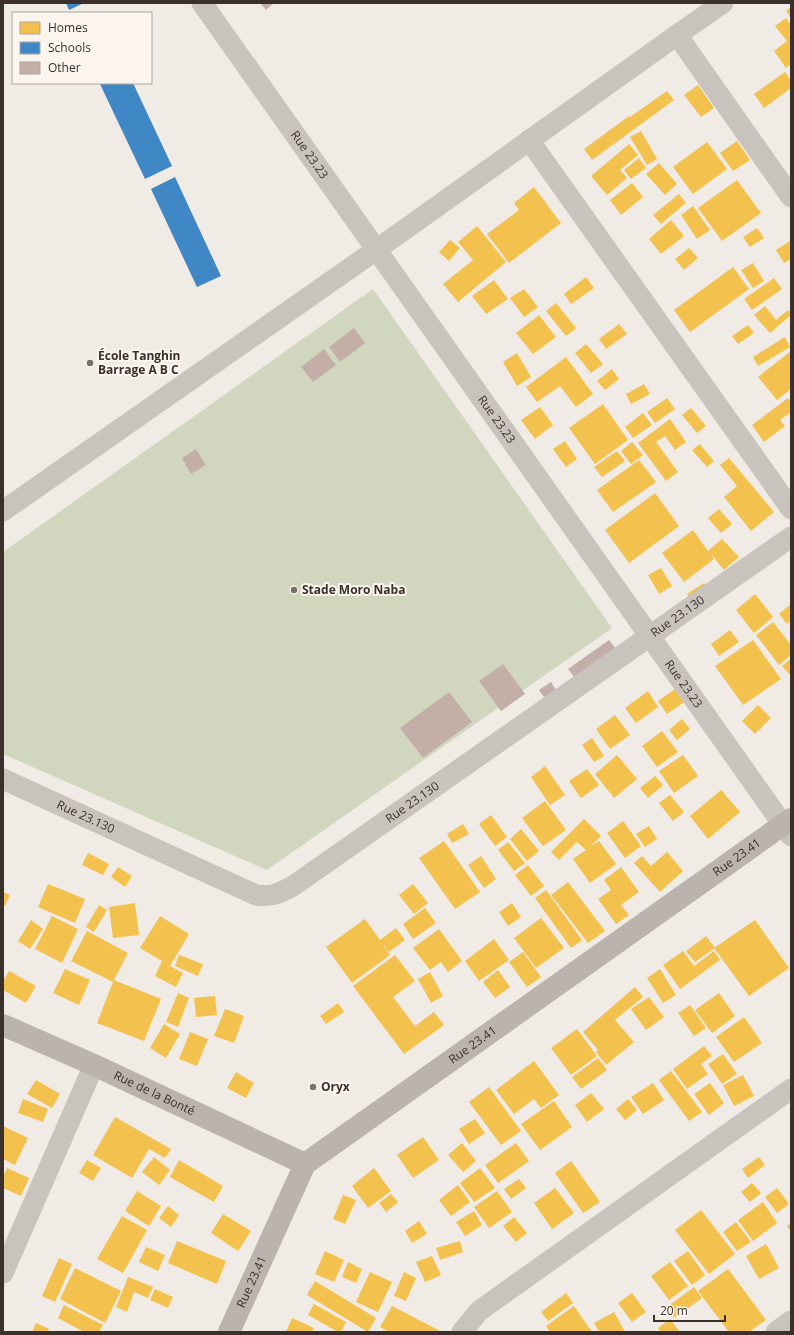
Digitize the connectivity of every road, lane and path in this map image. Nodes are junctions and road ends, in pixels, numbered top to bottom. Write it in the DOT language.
graph roads {
  1 [pos="202,3"];
  2 [pos="723,3"];
  3 [pos="677,35"];
  4 [pos="529,140"];
  5 [pos="791,198"];
  6 [pos="376,250"];
  7 [pos="791,509"];
  8 [pos="3,512"];
  9 [pos="791,537"];
  10 [pos="650,635"];
  11 [pos="3,779"];
  12 [pos="788,826"];
  13 [pos="3,1025"];
  14 [pos="94,1065"];
  15 [pos="791,1089"];
  16 [pos="305,1164"];
  17 [pos="3,1273"];
  18 [pos="791,1321"];
  19 [pos="229,1332"];
  20 [pos="462,1332"];
  21 [pos="776,1332"];
  1 -- 6 [label="street, Rue 23.23"];
  2 -- 3 [label="street"];
  3 -- 4 [label="street"];
  3 -- 5 [label="street"];
  4 -- 6 [label="street"];
  4 -- 7 [label="street"];
  6 -- 8 [label="street"];
  6 -- 10 [label="street, Rue 23.23"];
  9 -- 10 [label="street, Rue 23.130"];
  10 -- 11 [label="street, Rue 23.130"];
  10 -- 12 [label="street, Rue 23.23"];
  12 -- 16 [label="street, Rue 23.41"];
  13 -- 14 [label="street, Rue de la Bonté"];
  14 -- 16 [label="street, Rue de la Bonté"];
  14 -- 17 [label="street"];
  15 -- 20 [label="street"];
  16 -- 19 [label="street, Rue 23.41"];
  18 -- 21 [label="street"];
}
